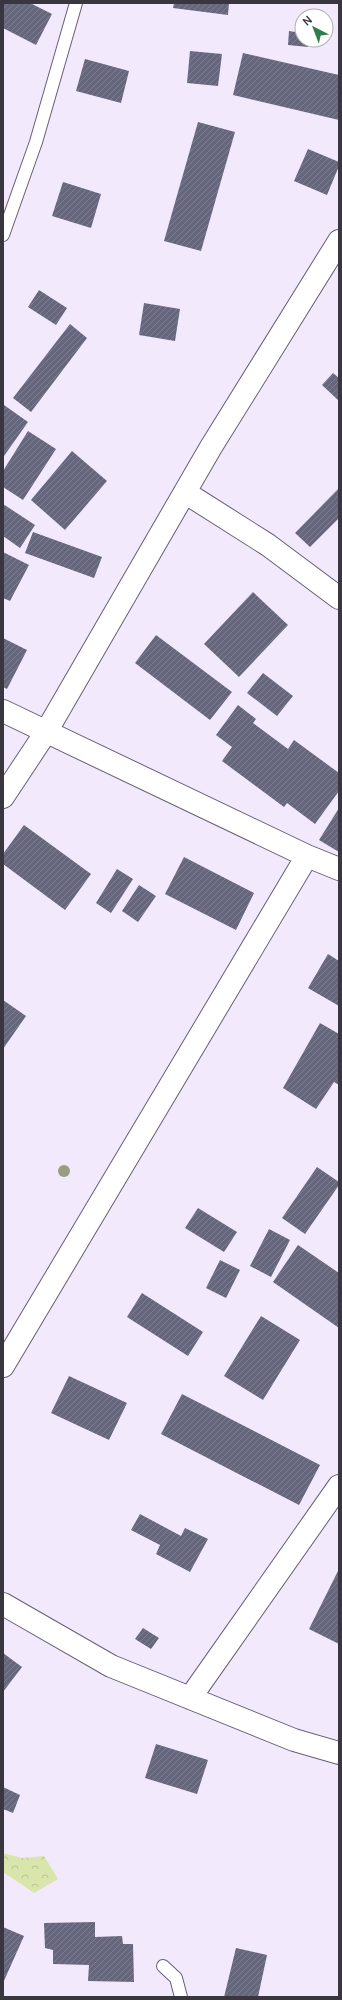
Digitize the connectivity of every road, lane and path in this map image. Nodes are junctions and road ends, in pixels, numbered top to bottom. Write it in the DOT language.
graph roads {
  1 [pos="76,3"];
  2 [pos="3,235"];
  3 [pos="339,241"];
  4 [pos="186,493"];
  5 [pos="339,598"];
  6 [pos="3,711"];
  7 [pos="46,732"];
  8 [pos="3,797"];
  9 [pos="308,856"];
  10 [pos="339,869"];
  11 [pos="3,1366"];
  12 [pos="339,1486"];
  13 [pos="3,1604"];
  14 [pos="190,1698"];
  15 [pos="339,1753"];
  16 [pos="163,1966"];
  17 [pos="181,1997"];
  1 -- 2 [label="lane"];
  3 -- 4 [label="street"];
  4 -- 5 [label="street"];
  4 -- 7 [label="street"];
  6 -- 7 [label="street"];
  7 -- 8 [label="street"];
  7 -- 9 [label="street"];
  9 -- 10 [label="street"];
  9 -- 11 [label="street"];
  12 -- 14 [label="street"];
  13 -- 14 [label="street"];
  14 -- 15 [label="street"];
  16 -- 17 [label="lane"];
}
